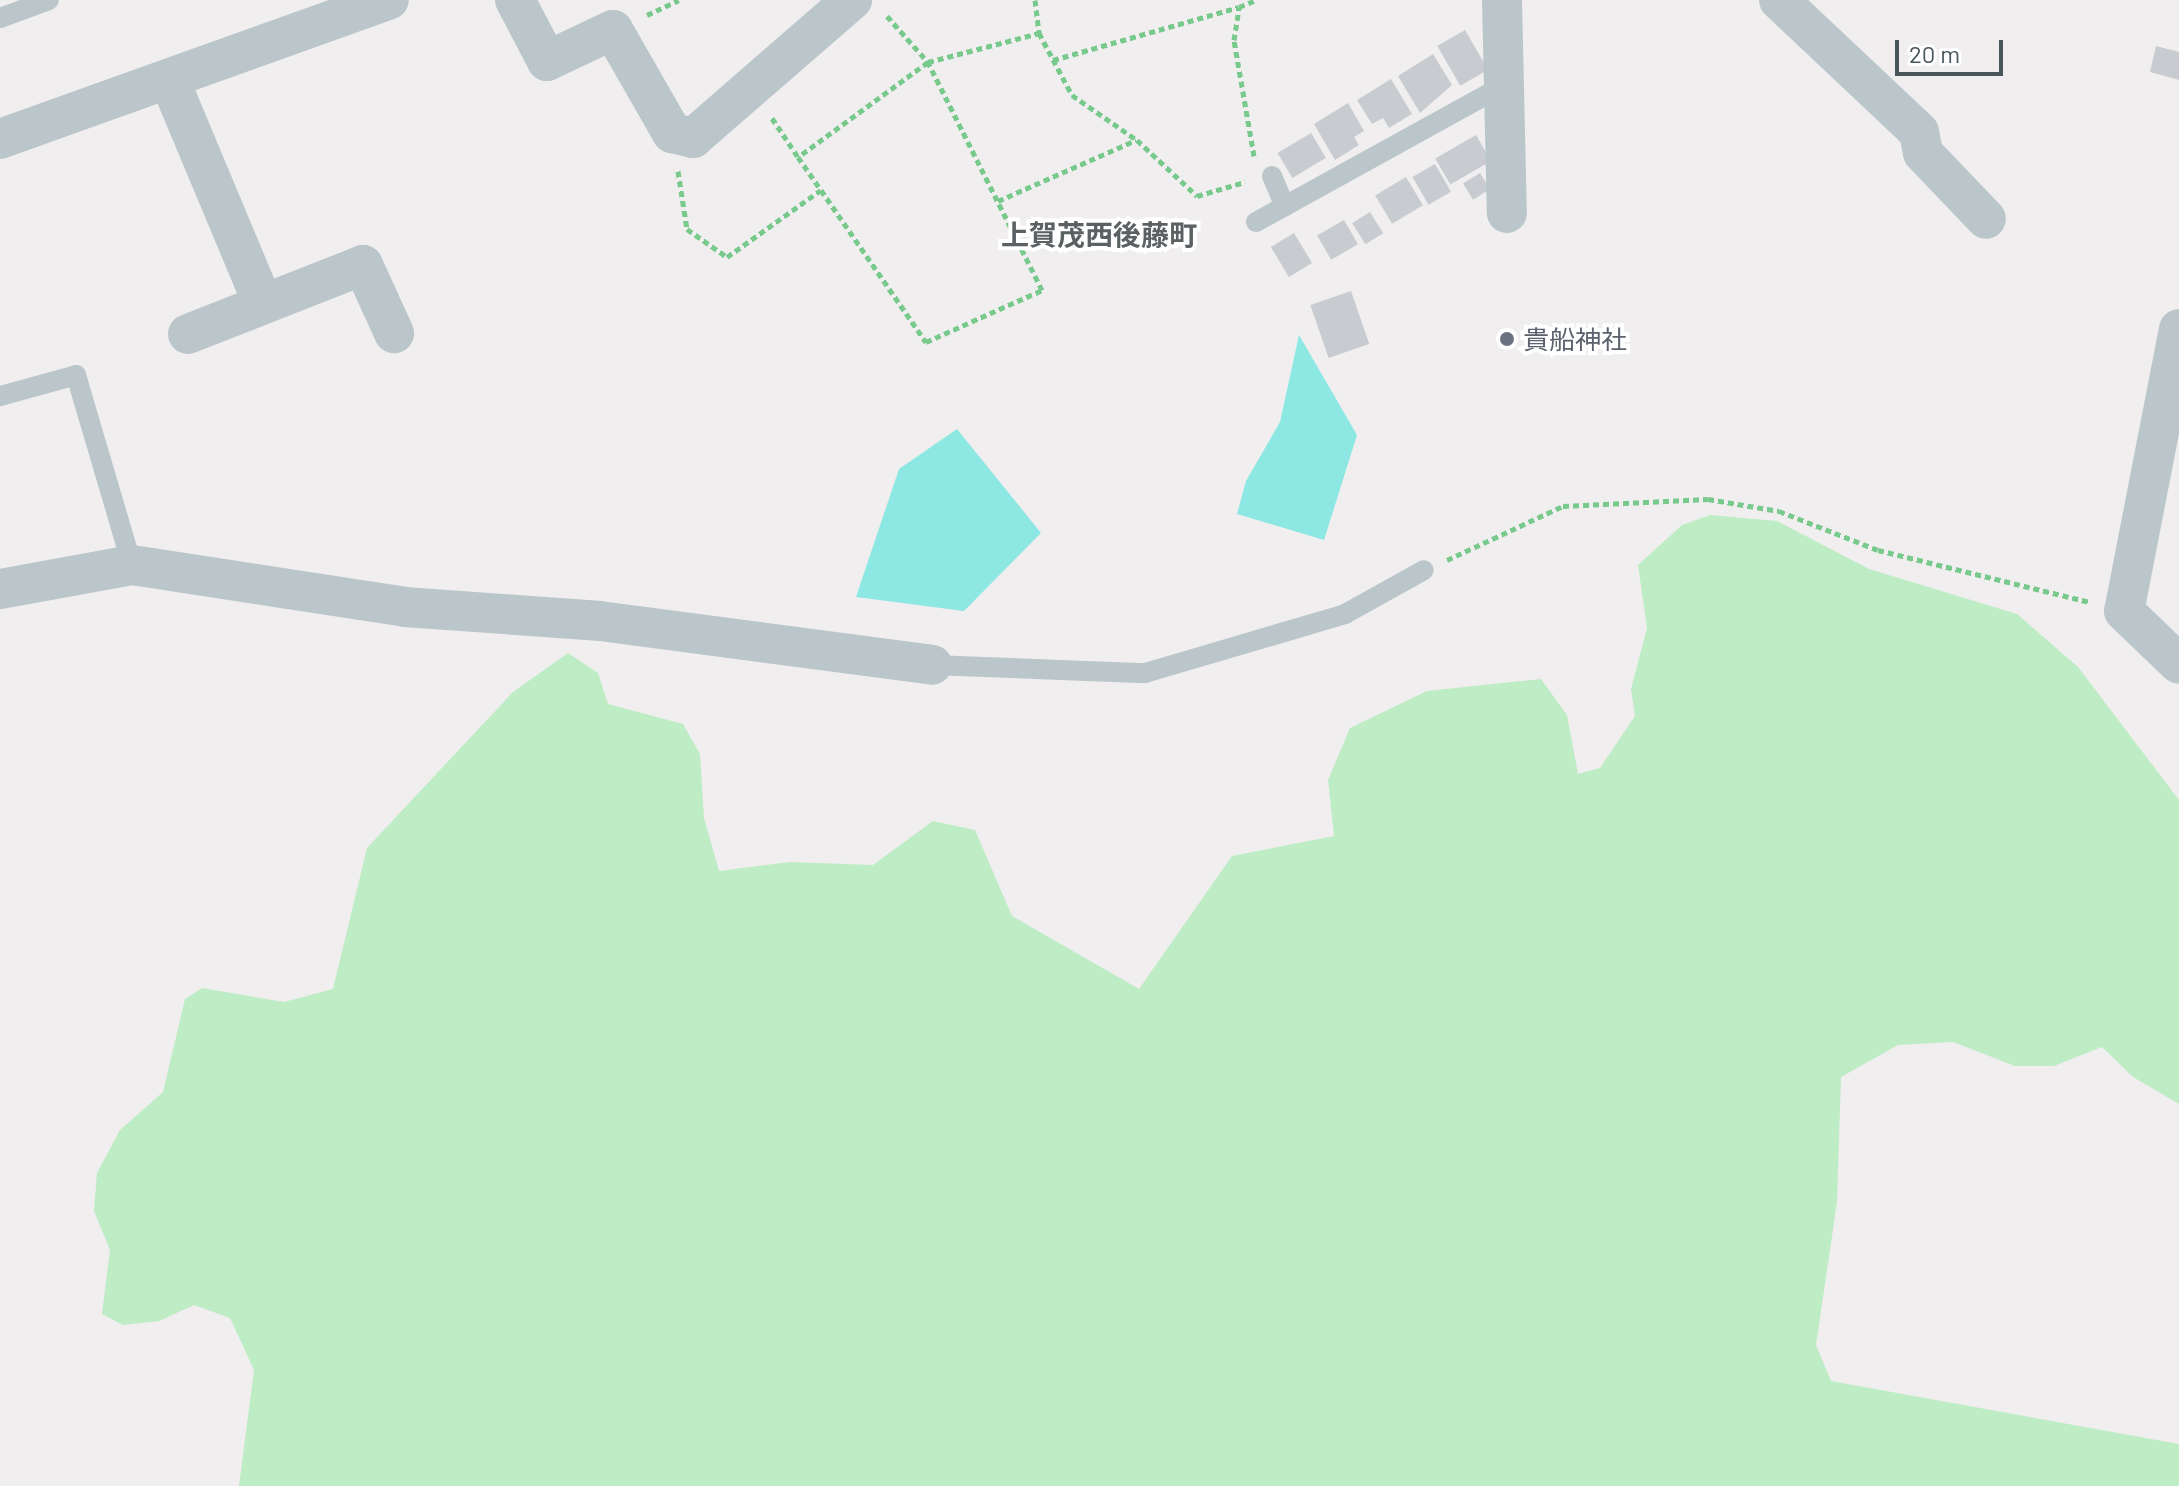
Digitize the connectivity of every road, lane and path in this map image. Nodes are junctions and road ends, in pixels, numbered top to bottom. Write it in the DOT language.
graph roads {
  1 [pos="49,0"];
  2 [pos="389,0"];
  3 [pos="515,0"];
  4 [pos="1035,0"];
  5 [pos="1256,0"];
  6 [pos="1502,0"];
  7 [pos="1779,0"];
  8 [pos="867,5"];
  9 [pos="1239,7"];
  10 [pos="0,18"];
  11 [pos="1039,33"];
  12 [pos="1053,60"];
  13 [pos="928,62"];
  14 [pos="169,79"];
  15 [pos="1504,85"];
  16 [pos="751,88"];
  17 [pos="672,133"];
  18 [pos="0,139"];
  19 [pos="1137,140"];
  20 [pos="798,157"];
  21 [pos="1255,161"];
  22 [pos="1264,176"];
  23 [pos="821,190"];
  24 [pos="998,201"];
  25 [pos="1285,206"];
  26 [pos="1507,213"];
  27 [pos="1986,219"];
  28 [pos="1256,222"];
  29 [pos="263,304"];
  30 [pos="2179,329"];
  31 [pos="394,333"];
  32 [pos="188,334"];
  33 [pos="0,396"];
  34 [pos="132,565"];
  35 [pos="1424,570"];
  36 [pos="0,589"];
  37 [pos="2124,611"];
  38 [pos="2179,664"];
  39 [pos="932,665"];
  1 -- 10 [label="lane"];
  2 -- 14 [label="street"];
  3 -- 17 [label="street"];
  4 -- 11 [label="path"];
  5 -- 9 [label="path"];
  6 -- 15 [label="street"];
  7 -- 27 [label="street"];
  8 -- 13 [label="path"];
  8 -- 16 [label="street"];
  9 -- 12 [label="path"];
  9 -- 21 [label="path"];
  11 -- 12 [label="path"];
  11 -- 13 [label="path"];
  12 -- 19 [label="path"];
  13 -- 20 [label="path"];
  13 -- 24 [label="path"];
  14 -- 18 [label="street"];
  14 -- 29 [label="street"];
  15 -- 25 [label="lane"];
  15 -- 26 [label="street"];
  16 -- 17 [label="street"];
  16 -- 20 [label="path"];
  17 -- 23 [label="path"];
  19 -- 22 [label="path"];
  19 -- 24 [label="path"];
  20 -- 23 [label="path"];
  22 -- 25 [label="lane"];
  23 -- 24 [label="path"];
  25 -- 28 [label="lane"];
  29 -- 31 [label="street"];
  29 -- 32 [label="street"];
  30 -- 37 [label="street"];
  33 -- 34 [label="lane"];
  34 -- 36 [label="street"];
  34 -- 39 [label="street"];
  35 -- 37 [label="path"];
  35 -- 39 [label="lane"];
  37 -- 38 [label="street"];
}
